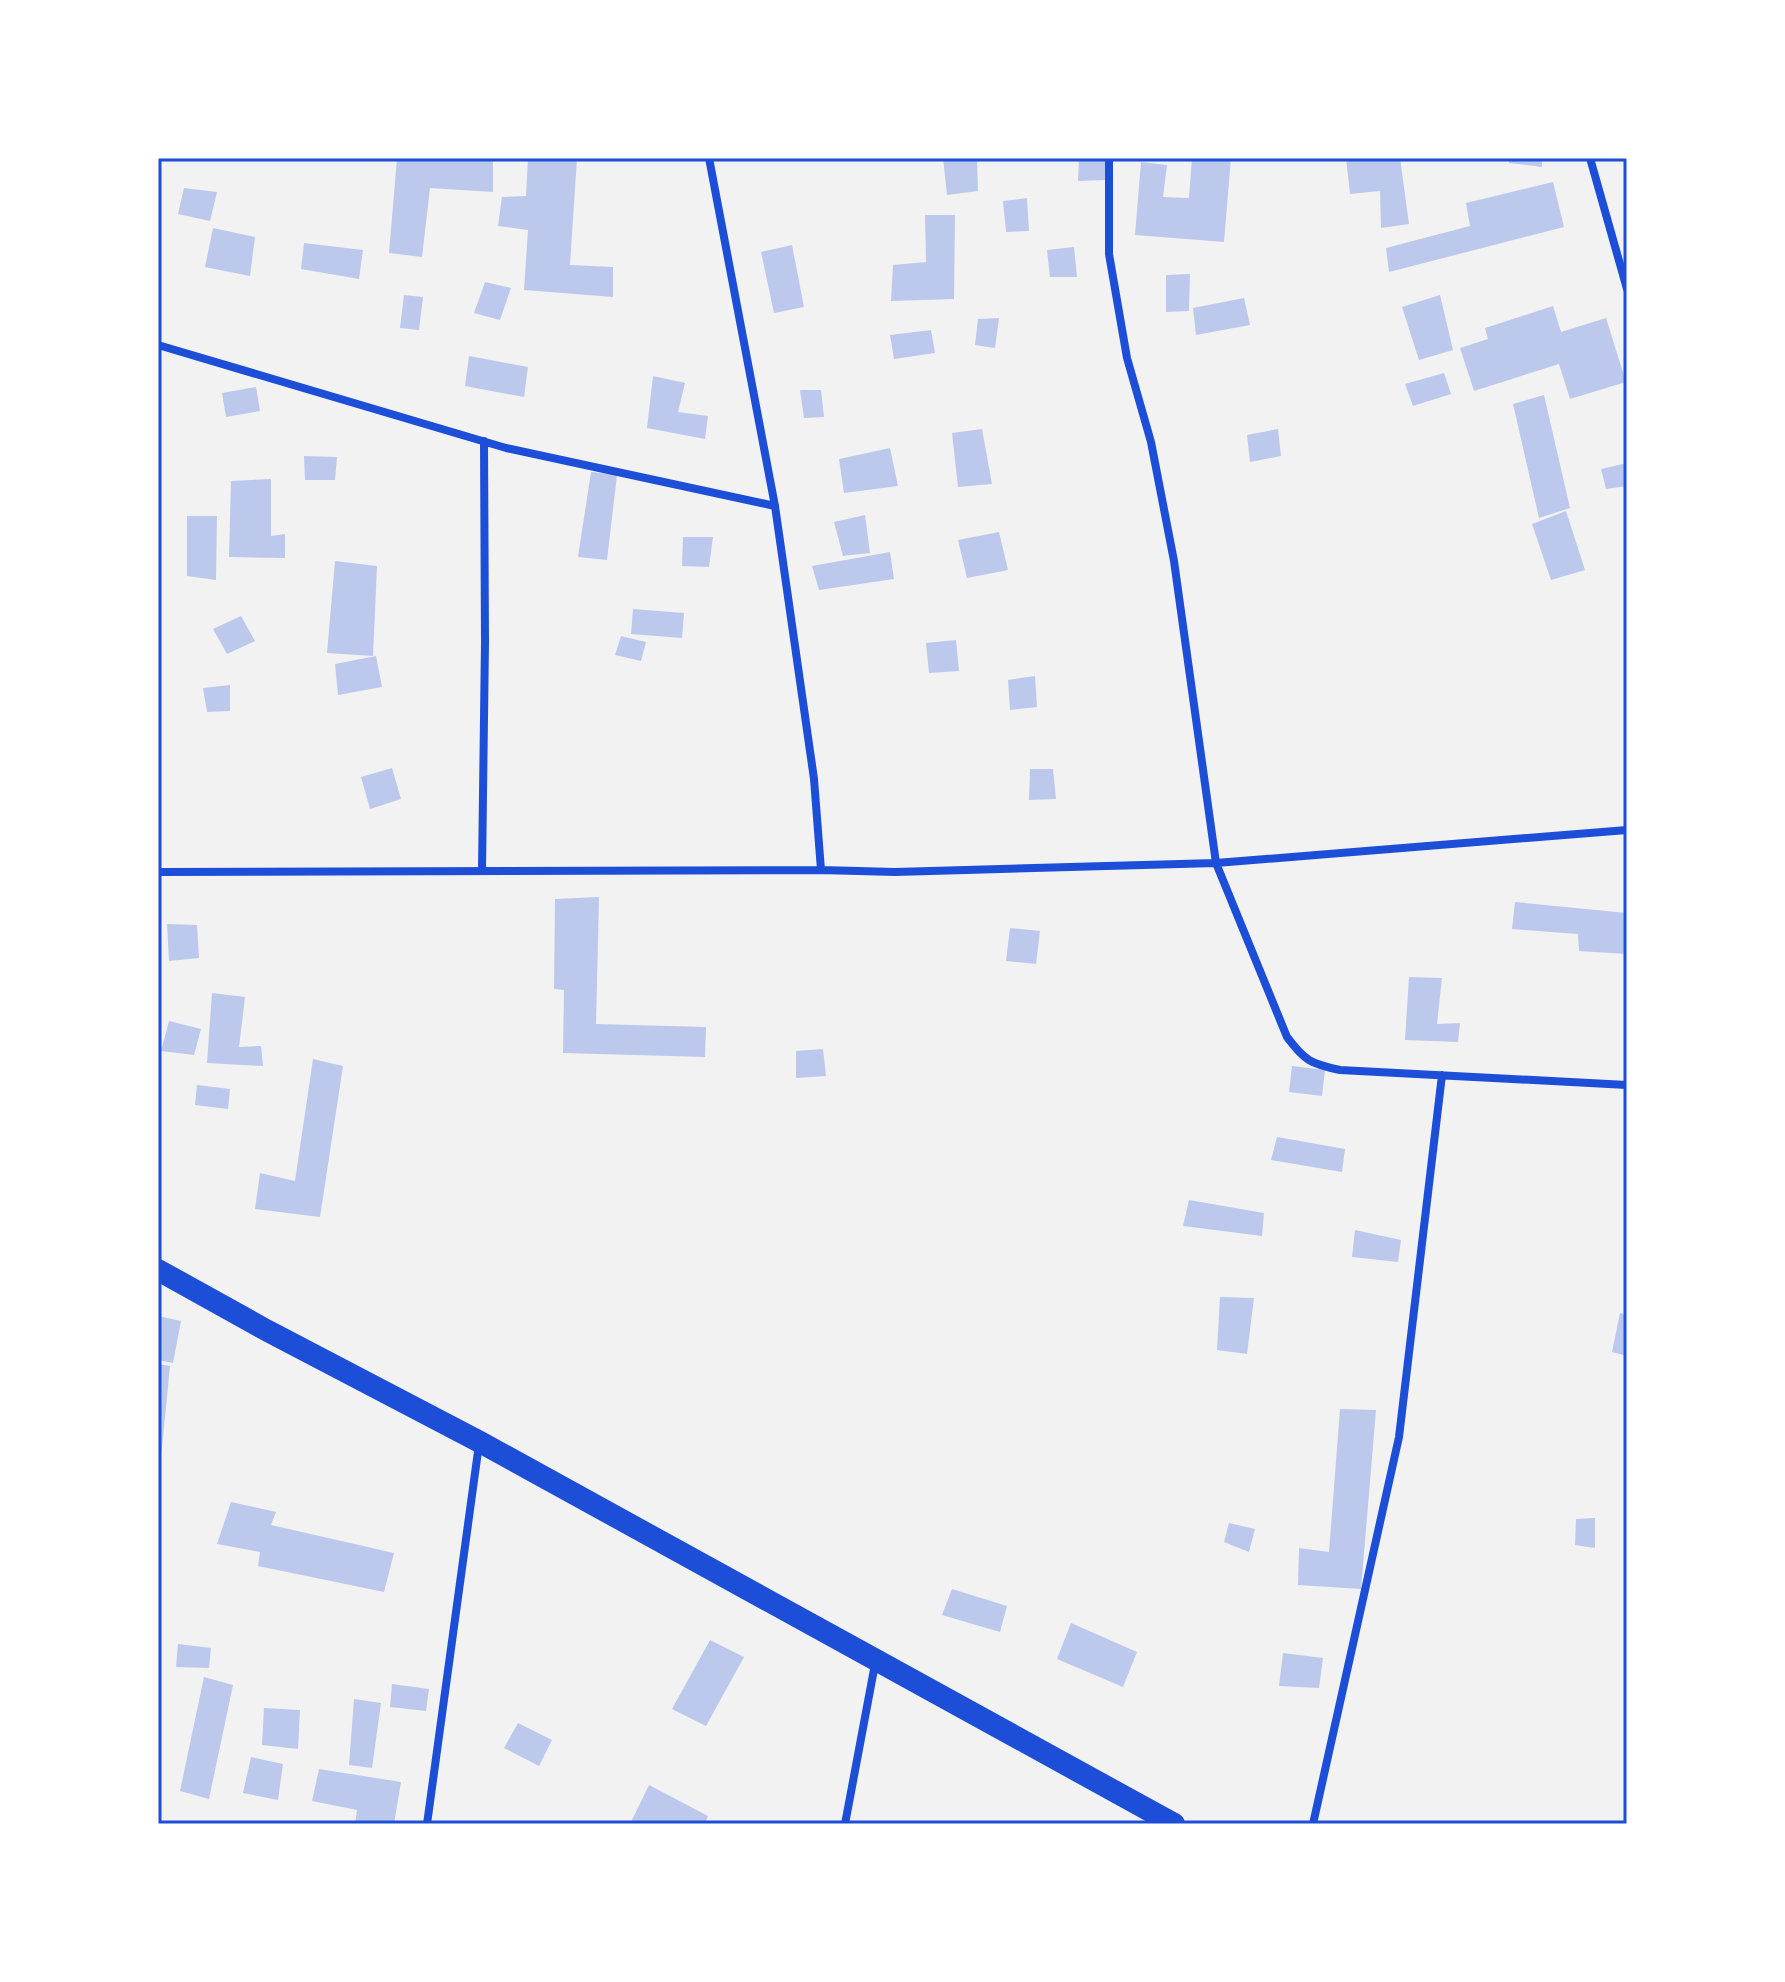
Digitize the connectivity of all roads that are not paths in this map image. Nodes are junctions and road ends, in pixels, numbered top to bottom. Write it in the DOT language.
graph roads {
  1 [pos="709,158"];
  2 [pos="1109,158"];
  3 [pos="1590,158"];
  4 [pos="1627,289"];
  5 [pos="158,345"];
  6 [pos="484,441"];
  7 [pos="775,506"];
  8 [pos="1627,830"];
  9 [pos="1216,863"];
  10 [pos="821,870"];
  11 [pos="482,871"];
  12 [pos="158,872"];
  13 [pos="1442,1075"];
  14 [pos="1627,1085"];
  15 [pos="158,1270"];
  16 [pos="480,1442"];
  17 [pos="876,1659"];
  18 [pos="427,1824"];
  19 [pos="845,1824"];
  20 [pos="1174,1824"];
  21 [pos="1313,1824"];
  1 -- 7 [label="street"];
  2 -- 9 [label="street"];
  3 -- 4 [label="street"];
  5 -- 6 [label="street"];
  6 -- 7 [label="street"];
  6 -- 11 [label="street"];
  7 -- 10 [label="street"];
  8 -- 9 [label="street"];
  9 -- 10 [label="street"];
  9 -- 13 [label="street"];
  10 -- 11 [label="street"];
  11 -- 12 [label="street"];
  13 -- 14 [label="street"];
  13 -- 21 [label="street"];
  15 -- 16 [label="highway"];
  16 -- 17 [label="highway"];
  16 -- 18 [label="street"];
  17 -- 19 [label="street"];
  17 -- 20 [label="highway"];
}
